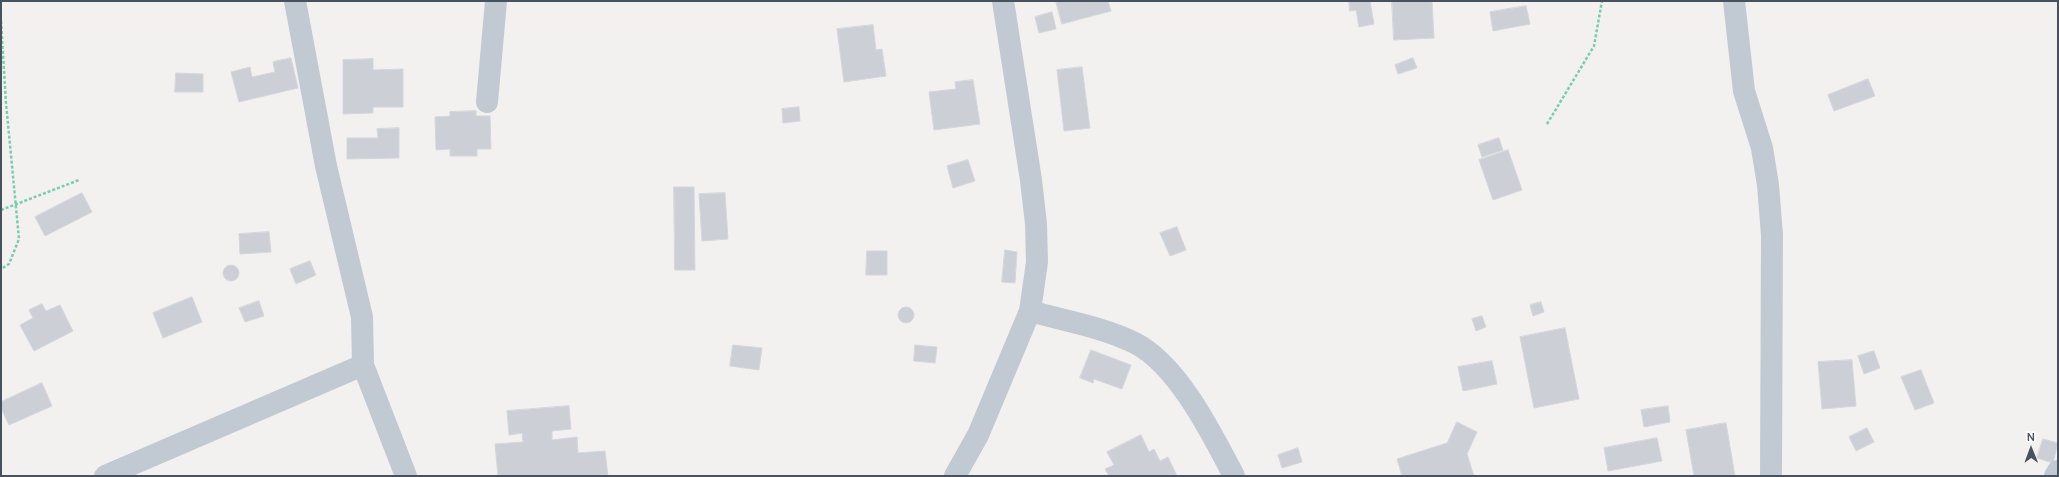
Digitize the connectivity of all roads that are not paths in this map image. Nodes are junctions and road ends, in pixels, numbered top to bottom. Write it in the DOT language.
graph roads {
  1 [pos="294,1"];
  2 [pos="496,1"];
  3 [pos="1003,1"];
  4 [pos="1734,1"];
  5 [pos="487,102"];
  6 [pos="1030,311"];
  7 [pos="363,365"];
  8 [pos="2058,471"];
  9 [pos="105,476"];
  10 [pos="406,476"];
  11 [pos="955,476"];
  12 [pos="1234,476"];
  13 [pos="1771,476"];
  14 [pos="2055,476"];
  1 -- 7 [label="street"];
  2 -- 5 [label="street"];
  3 -- 6 [label="street"];
  4 -- 13 [label="street"];
  6 -- 11 [label="street"];
  6 -- 12 [label="street"];
  7 -- 9 [label="street"];
  7 -- 10 [label="street"];
  8 -- 14 [label="street"];
}
